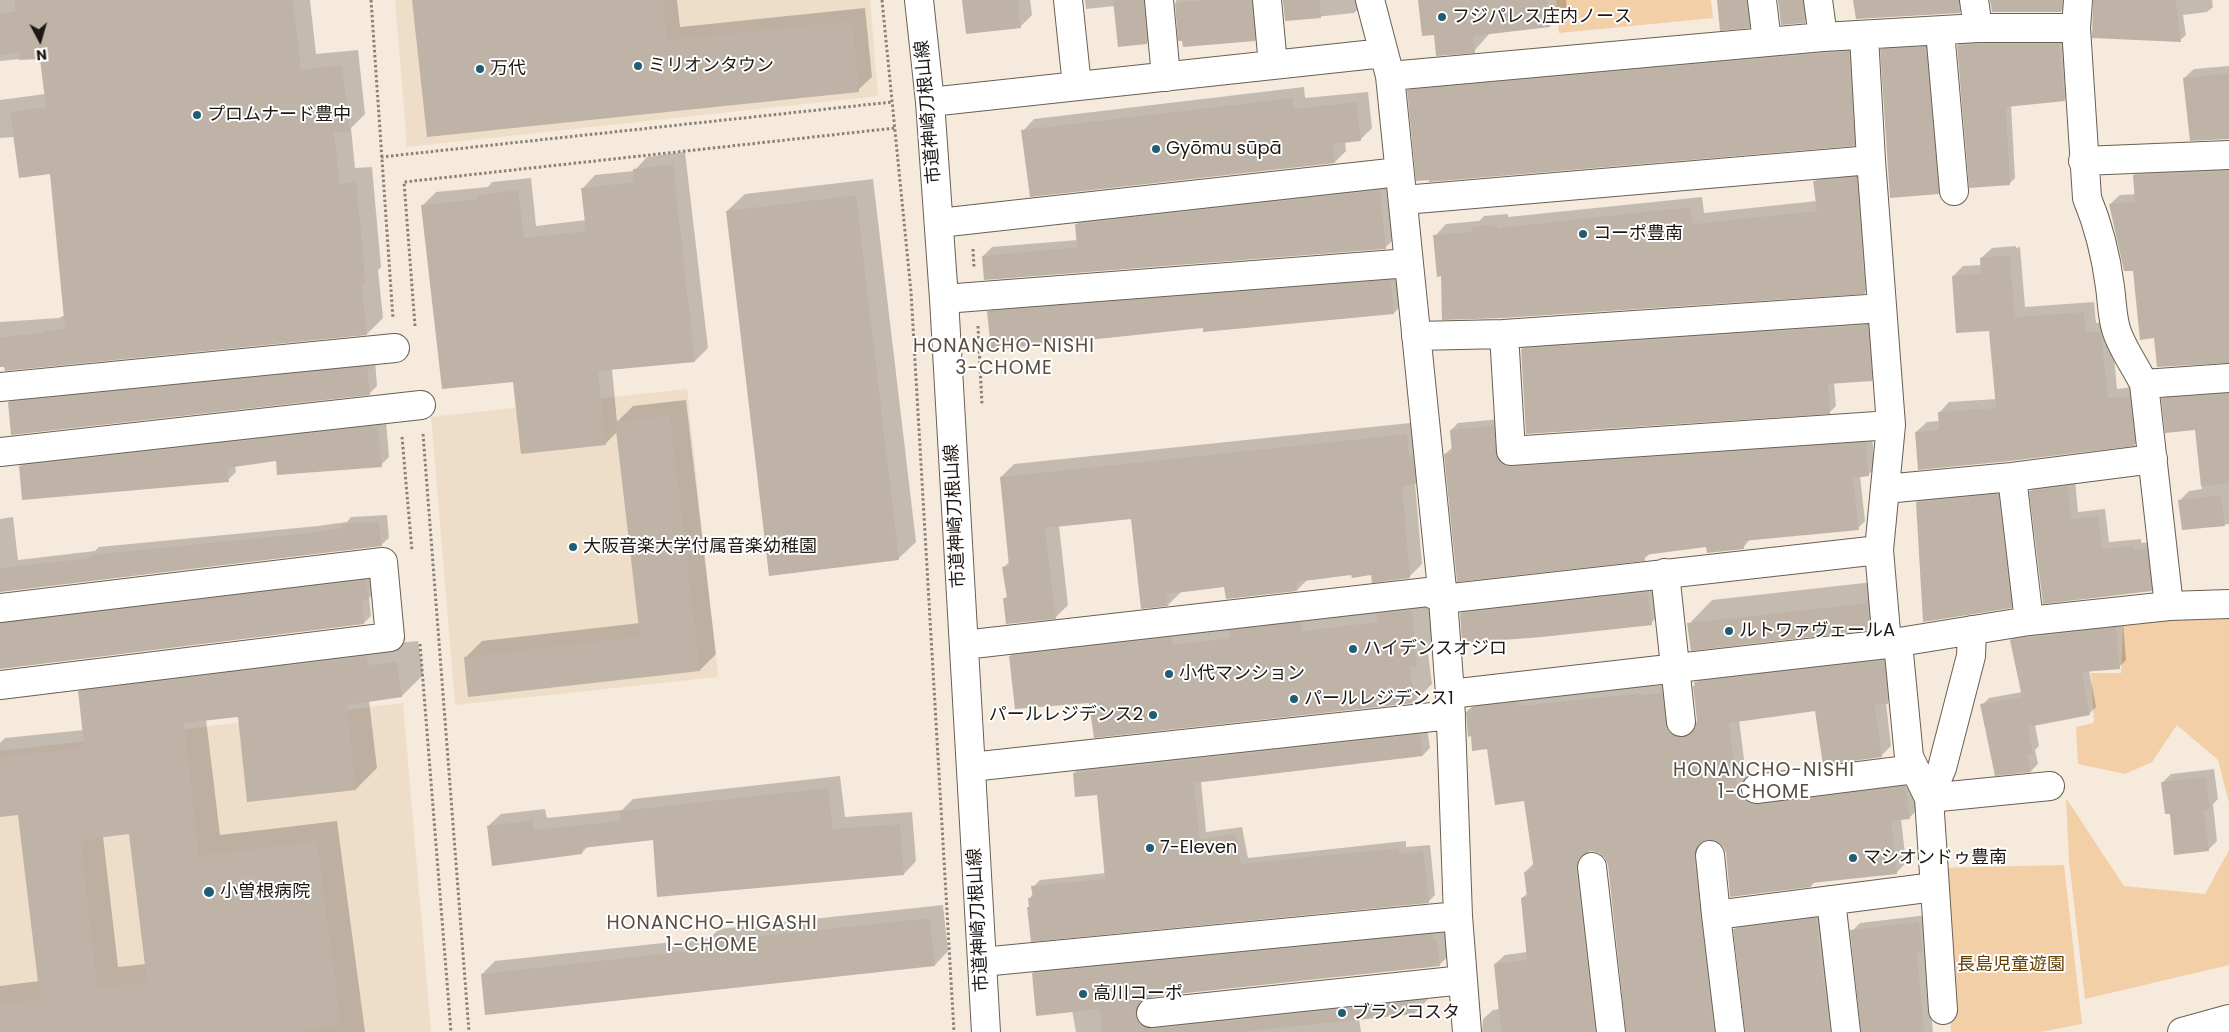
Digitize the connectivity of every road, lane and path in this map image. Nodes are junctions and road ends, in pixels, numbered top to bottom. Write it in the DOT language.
graph roads {
  1 [pos="371,0"];
  2 [pos="882,0"];
  3 [pos="919,0"];
  4 [pos="1068,0"];
  5 [pos="1159,0"];
  6 [pos="1267,0"];
  7 [pos="1370,0"];
  8 [pos="1762,0"];
  9 [pos="1818,0"];
  10 [pos="1974,0"];
  11 [pos="2078,0"];
  12 [pos="1978,28"];
  13 [pos="2076,28"];
  14 [pos="1940,31"];
  15 [pos="1864,36"];
  16 [pos="1823,37"];
  17 [pos="1767,42"];
  18 [pos="1387,64"];
  19 [pos="1273,66"];
  20 [pos="1166,77"];
  21 [pos="1077,86"];
  22 [pos="892,102"];
  23 [pos="930,102"];
  24 [pos="895,128"];
  25 [pos="2229,155"];
  26 [pos="381,157"];
  27 [pos="1871,160"];
  28 [pos="2083,161"];
  29 [pos="1399,172"];
  30 [pos="1954,191"];
  31 [pos="1404,200"];
  32 [pos="939,222"];
  33 [pos="1409,263"];
  34 [pos="944,299"];
  35 [pos="1882,308"];
  36 [pos="415,327"];
  37 [pos="1504,334"];
  38 [pos="1416,336"];
  39 [pos="395,348"];
  40 [pos="2229,378"];
  41 [pos="2144,384"];
  42 [pos="0,387"];
  43 [pos="410,406"];
  44 [pos="1891,425"];
  45 [pos="0,452"];
  46 [pos="2153,459"];
  47 [pos="2012,477"];
  48 [pos="1885,489"];
  49 [pos="1879,550"];
  50 [pos="412,556"];
  51 [pos="1665,574"];
  52 [pos="1444,599"];
  53 [pos="2229,604"];
  54 [pos="2169,606"];
  55 [pos="0,608"];
  56 [pos="2029,621"];
  57 [pos="1972,630"];
  58 [pos="419,635"];
  59 [pos="1892,644"];
  60 [pos="964,645"];
  61 [pos="1675,667"];
  62 [pos="0,685"];
  63 [pos="1450,705"];
  64 [pos="1681,722"];
  65 [pos="1912,763"];
  66 [pos="971,767"];
  67 [pos="2050,786"];
  68 [pos="1756,789"];
  69 [pos="1929,798"];
  70 [pos="1710,855"];
  71 [pos="1592,867"];
  72 [pos="1934,887"];
  73 [pos="1831,900"];
  74 [pos="1716,915"];
  75 [pos="1458,916"];
  76 [pos="982,962"];
  77 [pos="1463,980"];
  78 [pos="1943,1010"];
  79 [pos="1151,1013"];
  80 [pos="2229,1019"];
  81 [pos="452,1032"];
  82 [pos="469,1032"];
  83 [pos="954,1032"];
  84 [pos="986,1032"];
  85 [pos="1467,1032"];
  86 [pos="1611,1032"];
  87 [pos="1730,1032"];
  88 [pos="1846,1032"];
  89 [pos="2182,1032"];
  1 -- 26 [label="path"];
  2 -- 22 [label="path"];
  3 -- 23 [label="street, 市道神崎刀根山線"];
  4 -- 21 [label="street"];
  5 -- 20 [label="street"];
  6 -- 19 [label="street"];
  7 -- 18 [label="street"];
  8 -- 17 [label="street"];
  9 -- 16 [label="street"];
  10 -- 12 [label="street"];
  11 -- 13 [label="street"];
  12 -- 13 [label="street"];
  12 -- 14 [label="street"];
  13 -- 28 [label="street"];
  14 -- 15 [label="street"];
  14 -- 30 [label="street"];
  15 -- 16 [label="street"];
  15 -- 27 [label="street"];
  16 -- 17 [label="street"];
  17 -- 18 [label="street"];
  18 -- 19 [label="street"];
  18 -- 29 [label="street"];
  19 -- 20 [label="street"];
  20 -- 21 [label="street"];
  21 -- 23 [label="street"];
  22 -- 24 [label="path"];
  22 -- 26 [label="path"];
  23 -- 32 [label="street, 市道神崎刀根山線"];
  24 -- 36 [label="path"];
  24 -- 83 [label="path"];
  25 -- 28 [label="street"];
  26 -- 39 [label="path"];
  27 -- 31 [label="street"];
  27 -- 35 [label="street"];
  28 -- 41 [label="street"];
  29 -- 31 [label="street"];
  29 -- 32 [label="street"];
  31 -- 33 [label="street"];
  32 -- 34 [label="street, 市道神崎刀根山線"];
  33 -- 34 [label="street"];
  33 -- 38 [label="street"];
  34 -- 60 [label="street, 市道神崎刀根山線"];
  35 -- 37 [label="street"];
  35 -- 44 [label="street"];
  37 -- 38 [label="street"];
  37 -- 44 [label="street"];
  38 -- 52 [label="street"];
  39 -- 42 [label="street"];
  40 -- 41 [label="street"];
  41 -- 46 [label="street"];
  43 -- 45 [label="street"];
  43 -- 50 [label="path"];
  43 -- 82 [label="path"];
  44 -- 48 [label="street"];
  46 -- 47 [label="street"];
  46 -- 54 [label="street"];
  47 -- 48 [label="street"];
  47 -- 56 [label="street"];
  48 -- 49 [label="street"];
  49 -- 51 [label="street"];
  49 -- 59 [label="street"];
  51 -- 52 [label="street"];
  51 -- 61 [label="street"];
  52 -- 60 [label="street"];
  52 -- 63 [label="street"];
  53 -- 54 [label="street"];
  54 -- 56 [label="street"];
  55 -- 62 [label="street"];
  56 -- 57 [label="street"];
  57 -- 59 [label="street"];
  57 -- 69 [label="street"];
  58 -- 81 [label="path"];
  59 -- 61 [label="street"];
  59 -- 65 [label="street"];
  60 -- 66 [label="street, 市道神崎刀根山線"];
  61 -- 63 [label="street"];
  61 -- 64 [label="street"];
  63 -- 66 [label="street"];
  63 -- 75 [label="street"];
  65 -- 68 [label="street"];
  65 -- 69 [label="street"];
  66 -- 76 [label="street, 市道神崎刀根山線"];
  67 -- 69 [label="street"];
  69 -- 72 [label="street"];
  70 -- 74 [label="street"];
  71 -- 86 [label="street"];
  72 -- 73 [label="street"];
  72 -- 78 [label="street"];
  73 -- 74 [label="street"];
  73 -- 88 [label="street"];
  74 -- 87 [label="street"];
  75 -- 76 [label="street"];
  75 -- 77 [label="street"];
  76 -- 84 [label="street, 市道神崎刀根山線"];
  77 -- 79 [label="street"];
  77 -- 85 [label="street"];
  80 -- 89 [label="street"];
}
